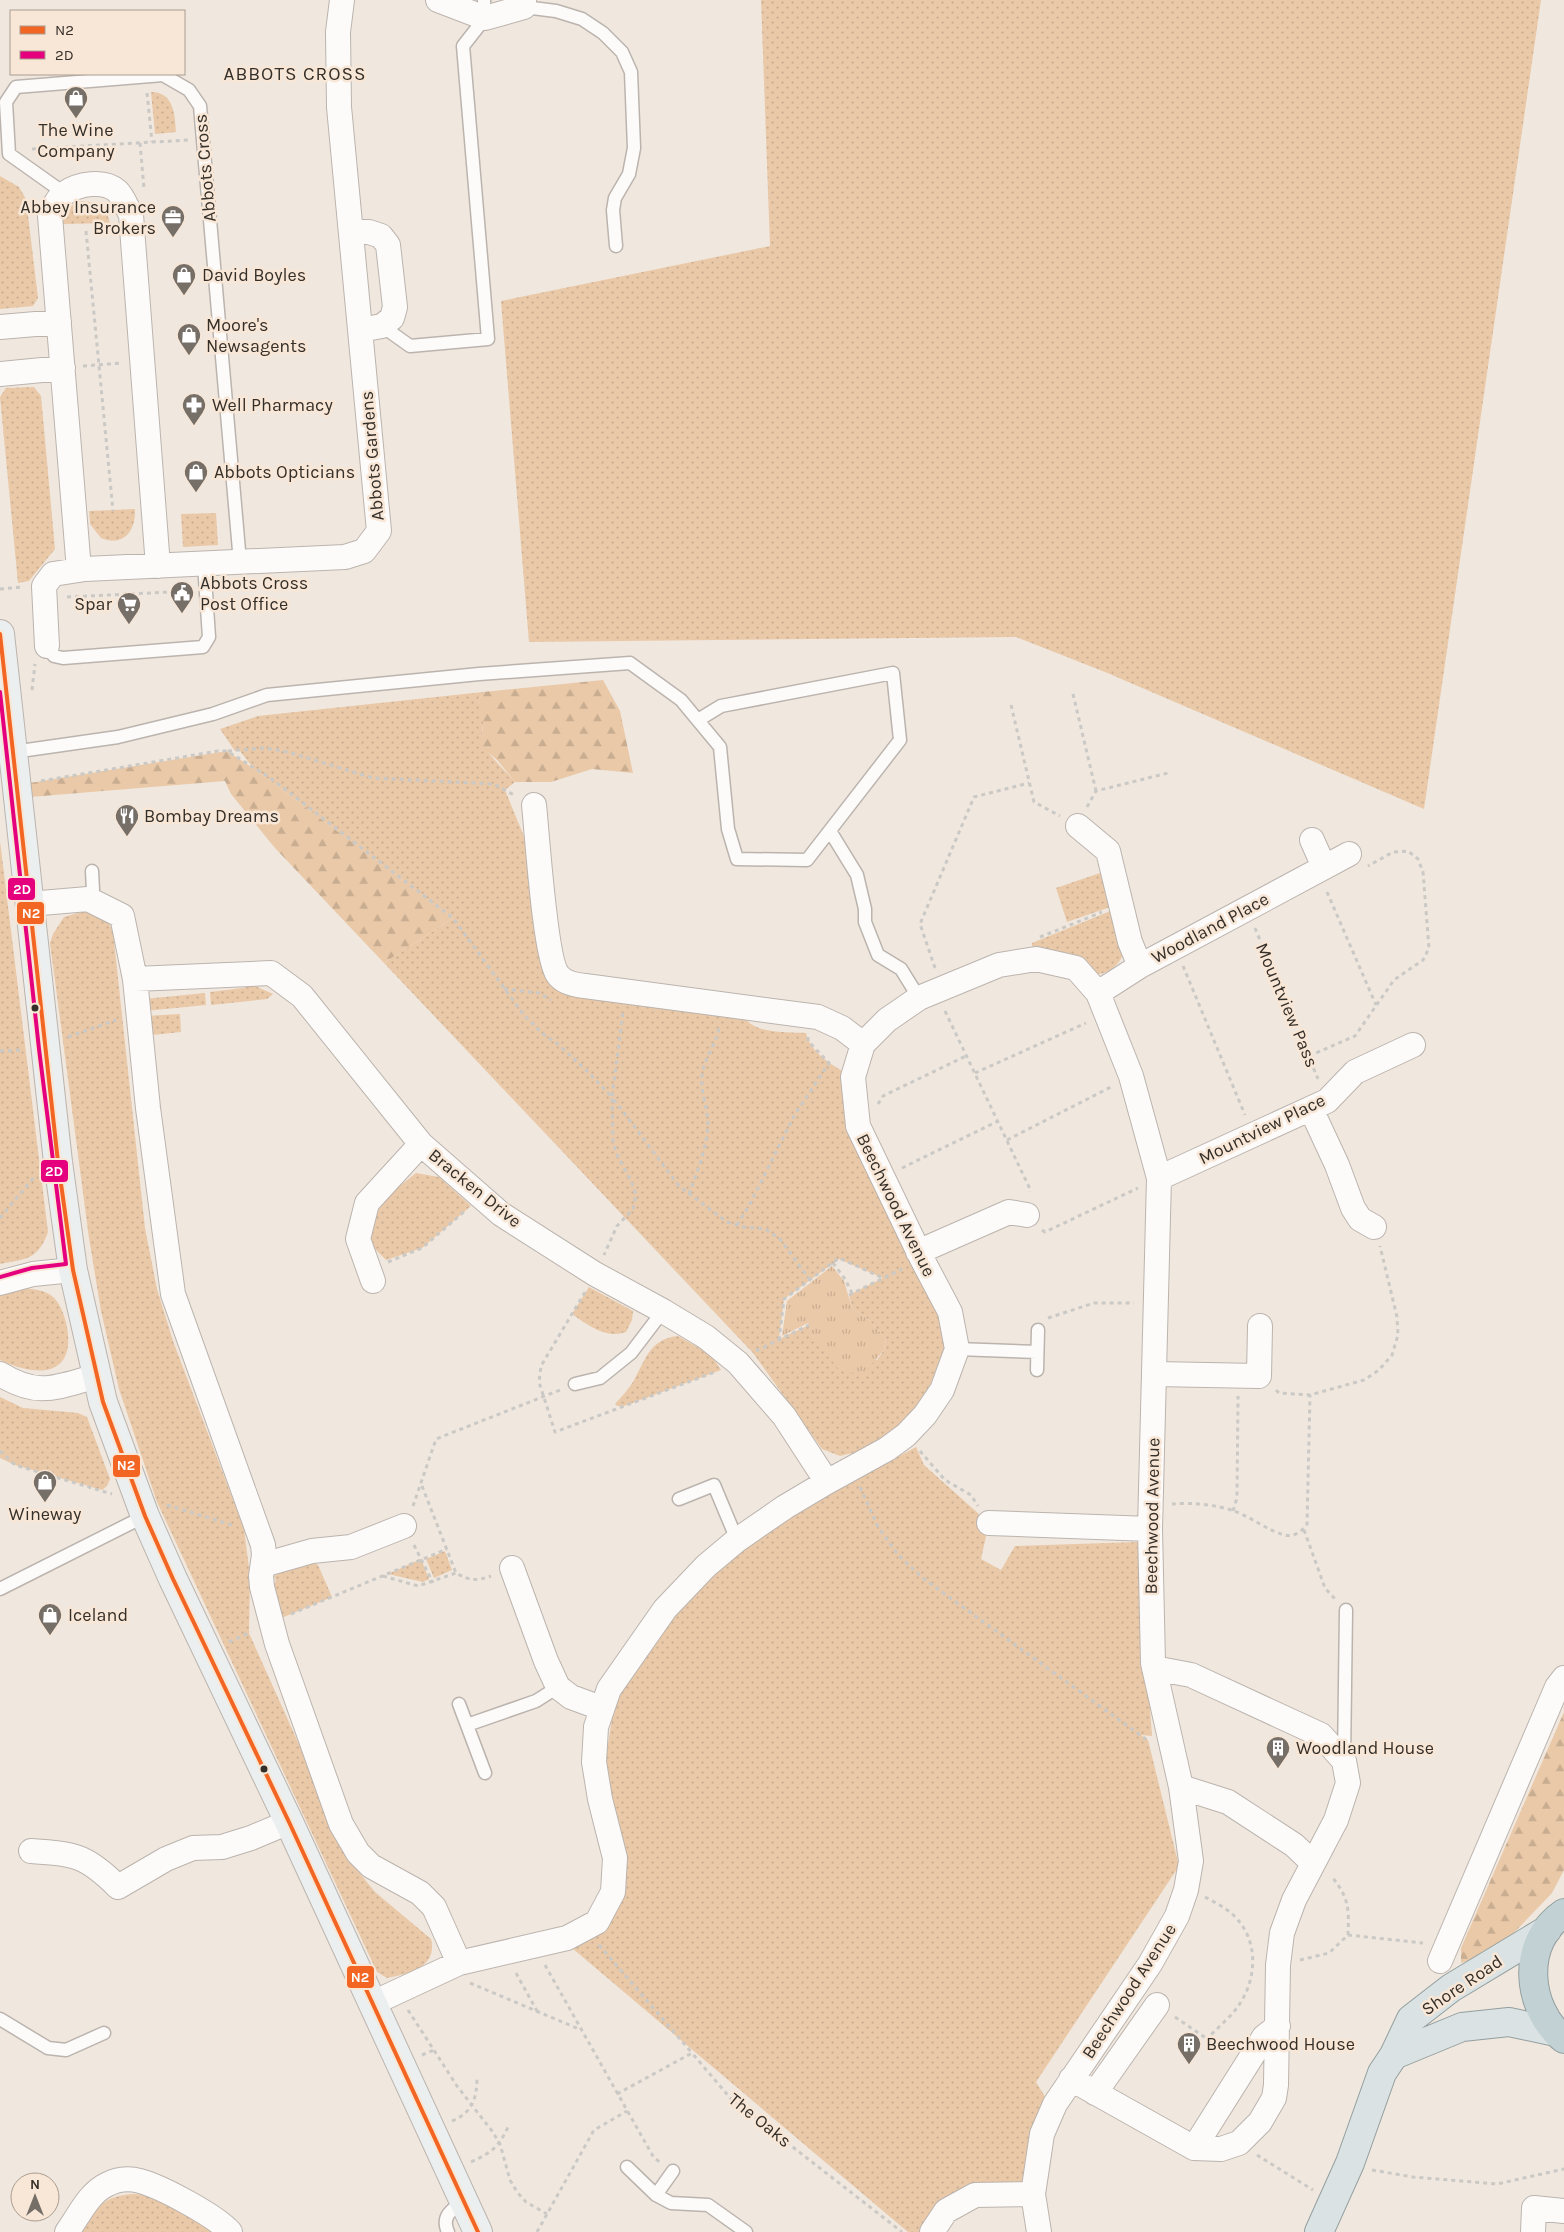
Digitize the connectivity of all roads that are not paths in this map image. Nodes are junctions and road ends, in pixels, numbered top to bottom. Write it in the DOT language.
graph roads {
  1 [pos="342,0"];
  2 [pos="438,0"];
  3 [pos="524,4"];
  4 [pos="484,9"];
  5 [pos="64,193"];
  6 [pos="351,232"];
  7 [pos="616,246"];
  8 [pos="59,322"];
  9 [pos="0,327"];
  10 [pos="371,328"];
  11 [pos="63,368"];
  12 [pos="0,374"];
  13 [pos="240,562"];
  14 [pos="204,564"];
  15 [pos="158,566"];
  16 [pos="79,570"];
  17 [pos="0,634"];
  18 [pos="47,646"];
  19 [pos="698,720"];
  20 [pos="13,752"];
  21 [pos="534,805"];
  22 [pos="1078,826"];
  23 [pos="830,831"];
  24 [pos="1312,840"];
  25 [pos="1354,862"];
  26 [pos="92,871"];
  27 [pos="1325,878"];
  28 [pos="88,899"];
  29 [pos="29,904"];
  30 [pos="1140,966"];
  31 [pos="135,979"];
  32 [pos="932,993"];
  33 [pos="1102,1003"];
  34 [pos="863,1044"];
  35 [pos="1414,1045"];
  36 [pos="1319,1105"];
  37 [pos="421,1144"];
  38 [pos="1158,1178"];
  39 [pos="1027,1215"];
  40 [pos="1374,1227"];
  41 [pos="920,1255"];
  42 [pos="73,1270"];
  43 [pos="371,1275"];
  44 [pos="0,1283"];
  45 [pos="664,1311"];
  46 [pos="1260,1326"];
  47 [pos="1038,1330"];
  48 [pos="956,1349"];
  49 [pos="1037,1352"];
  50 [pos="1037,1370"];
  51 [pos="0,1374"];
  52 [pos="1155,1374"];
  53 [pos="97,1376"];
  54 [pos="575,1384"];
  55 [pos="827,1482"];
  56 [pos="679,1499"];
  57 [pos="145,1516"];
  58 [pos="989,1523"];
  59 [pos="404,1526"];
  60 [pos="1150,1529"];
  61 [pos="737,1540"];
  62 [pos="263,1565"];
  63 [pos="512,1568"];
  64 [pos="0,1589"];
  65 [pos="1346,1610"];
  66 [pos="1154,1668"];
  67 [pos="1564,1678"];
  68 [pos="558,1687"];
  69 [pos="459,1704"];
  70 [pos="601,1708"];
  71 [pos="467,1726"];
  72 [pos="1344,1761"];
  73 [pos="485,1773"];
  74 [pos="1181,1787"];
  75 [pos="289,1822"];
  76 [pos="31,1851"];
  77 [pos="1313,1863"];
  78 [pos="1555,1922"];
  79 [pos="1442,1957"];
  80 [pos="449,1967"];
  81 [pos="385,1998"];
  82 [pos="1157,2005"];
  83 [pos="0,2019"];
  84 [pos="1278,2026"];
  85 [pos="104,2033"];
  86 [pos="1560,2036"];
  87 [pos="1394,2055"];
  88 [pos="1071,2079"];
  89 [pos="1095,2093"];
  90 [pos="1194,2148"];
  91 [pos="627,2167"];
  92 [pos="673,2171"];
  93 [pos="1033,2194"];
  94 [pos="656,2195"];
  95 [pos="464,2202"];
  96 [pos="1564,2211"];
  97 [pos="67,2232"];
  98 [pos="230,2232"];
  99 [pos="448,2232"];
  100 [pos="478,2232"];
  101 [pos="745,2232"];
  102 [pos="932,2232"];
  103 [pos="1039,2232"];
  104 [pos="1319,2232"];
  105 [pos="1533,2232"];
  1 -- 6 [label="street, Abbots Gardens"];
  2 -- 4 [label="street"];
  3 -- 4 [label="street"];
  3 -- 7 [label="lane"];
  4 -- 10 [label="lane"];
  5 -- 8 [label="street"];
  5 -- 13 [label="lane, Abbots Cross"];
  5 -- 15 [label="street"];
  6 -- 10 [label="street, Abbots Gardens"];
  6 -- 10 [label="street"];
  8 -- 9 [label="street"];
  8 -- 11 [label="street"];
  10 -- 13 [label="street, Abbots Gardens"];
  11 -- 12 [label="street"];
  11 -- 16 [label="street"];
  13 -- 14 [label="street, Abbots Gardens"];
  14 -- 15 [label="street, Abbots Gardens"];
  14 -- 18 [label="lane"];
  15 -- 16 [label="street, Abbots Gardens"];
  16 -- 18 [label="street, Abbots Gardens"];
  17 -- 20 [label="main road"];
  19 -- 20 [label="lane"];
  19 -- 23 [label="lane"];
  19 -- 23 [label="lane"];
  20 -- 29 [label="main road"];
  21 -- 34 [label="street"];
  22 -- 30 [label="street"];
  23 -- 32 [label="lane"];
  24 -- 27 [label="street"];
  25 -- 27 [label="street, Woodland Place"];
  26 -- 28 [label="lane"];
  27 -- 30 [label="street, Woodland Place"];
  28 -- 29 [label="street"];
  28 -- 31 [label="street"];
  29 -- 42 [label="main road"];
  30 -- 33 [label="street, Woodland Place"];
  31 -- 37 [label="street, Bracken Drive"];
  31 -- 62 [label="street"];
  32 -- 33 [label="street, Beechwood Avenue"];
  32 -- 34 [label="street, Beechwood Avenue"];
  33 -- 38 [label="street, Beechwood Avenue"];
  34 -- 41 [label="street, Beechwood Avenue"];
  35 -- 36 [label="street, Mountview Place"];
  36 -- 38 [label="street, Mountview Place"];
  36 -- 40 [label="street"];
  37 -- 43 [label="street"];
  37 -- 45 [label="street, Bracken Drive"];
  38 -- 52 [label="street, Beechwood Avenue"];
  39 -- 41 [label="street"];
  41 -- 48 [label="street, Beechwood Avenue"];
  42 -- 44 [label="street"];
  42 -- 53 [label="main road"];
  45 -- 54 [label="lane"];
  45 -- 55 [label="street, Bracken Drive"];
  46 -- 52 [label="street"];
  47 -- 49 [label="lane"];
  48 -- 49 [label="lane"];
  48 -- 55 [label="street, Beechwood Avenue"];
  49 -- 50 [label="lane"];
  51 -- 53 [label="street"];
  52 -- 60 [label="street, Beechwood Avenue"];
  53 -- 57 [label="main road"];
  55 -- 61 [label="street, Beechwood Avenue"];
  56 -- 61 [label="lane"];
  57 -- 64 [label="lane"];
  57 -- 75 [label="main road"];
  58 -- 60 [label="street"];
  59 -- 62 [label="street"];
  60 -- 66 [label="street, Beechwood Avenue"];
  61 -- 70 [label="street, Beechwood Avenue"];
  62 -- 80 [label="street"];
  63 -- 68 [label="street"];
  65 -- 72 [label="lane"];
  66 -- 72 [label="street"];
  66 -- 74 [label="street, Beechwood Avenue"];
  67 -- 79 [label="street"];
  68 -- 70 [label="street"];
  68 -- 71 [label="lane"];
  69 -- 71 [label="lane"];
  70 -- 80 [label="street, Beechwood Avenue"];
  71 -- 73 [label="lane"];
  72 -- 77 [label="street"];
  74 -- 77 [label="street"];
  74 -- 88 [label="street, Beechwood Avenue"];
  75 -- 76 [label="street"];
  75 -- 81 [label="main road"];
  77 -- 84 [label="street"];
  78 -- 86 [label="highway"];
  78 -- 87 [label="main road, Shore Road"];
  80 -- 81 [label="street, Beechwood Avenue"];
  81 -- 95 [label="main road"];
  82 -- 89 [label="street"];
  83 -- 85 [label="lane"];
  84 -- 90 [label="street"];
  84 -- 90 [label="street"];
  86 -- 87 [label="main road, Shore Road"];
  87 -- 104 [label="main road, Shore Road"];
  88 -- 89 [label="street"];
  88 -- 93 [label="street, Beechwood Avenue"];
  89 -- 90 [label="street"];
  91 -- 94 [label="lane"];
  92 -- 94 [label="lane"];
  93 -- 102 [label="street"];
  93 -- 103 [label="street, Beechwood Avenue"];
  94 -- 101 [label="lane"];
  95 -- 99 [label="lane"];
  95 -- 100 [label="main road"];
  96 -- 105 [label="street"];
  97 -- 98 [label="street"];
}
